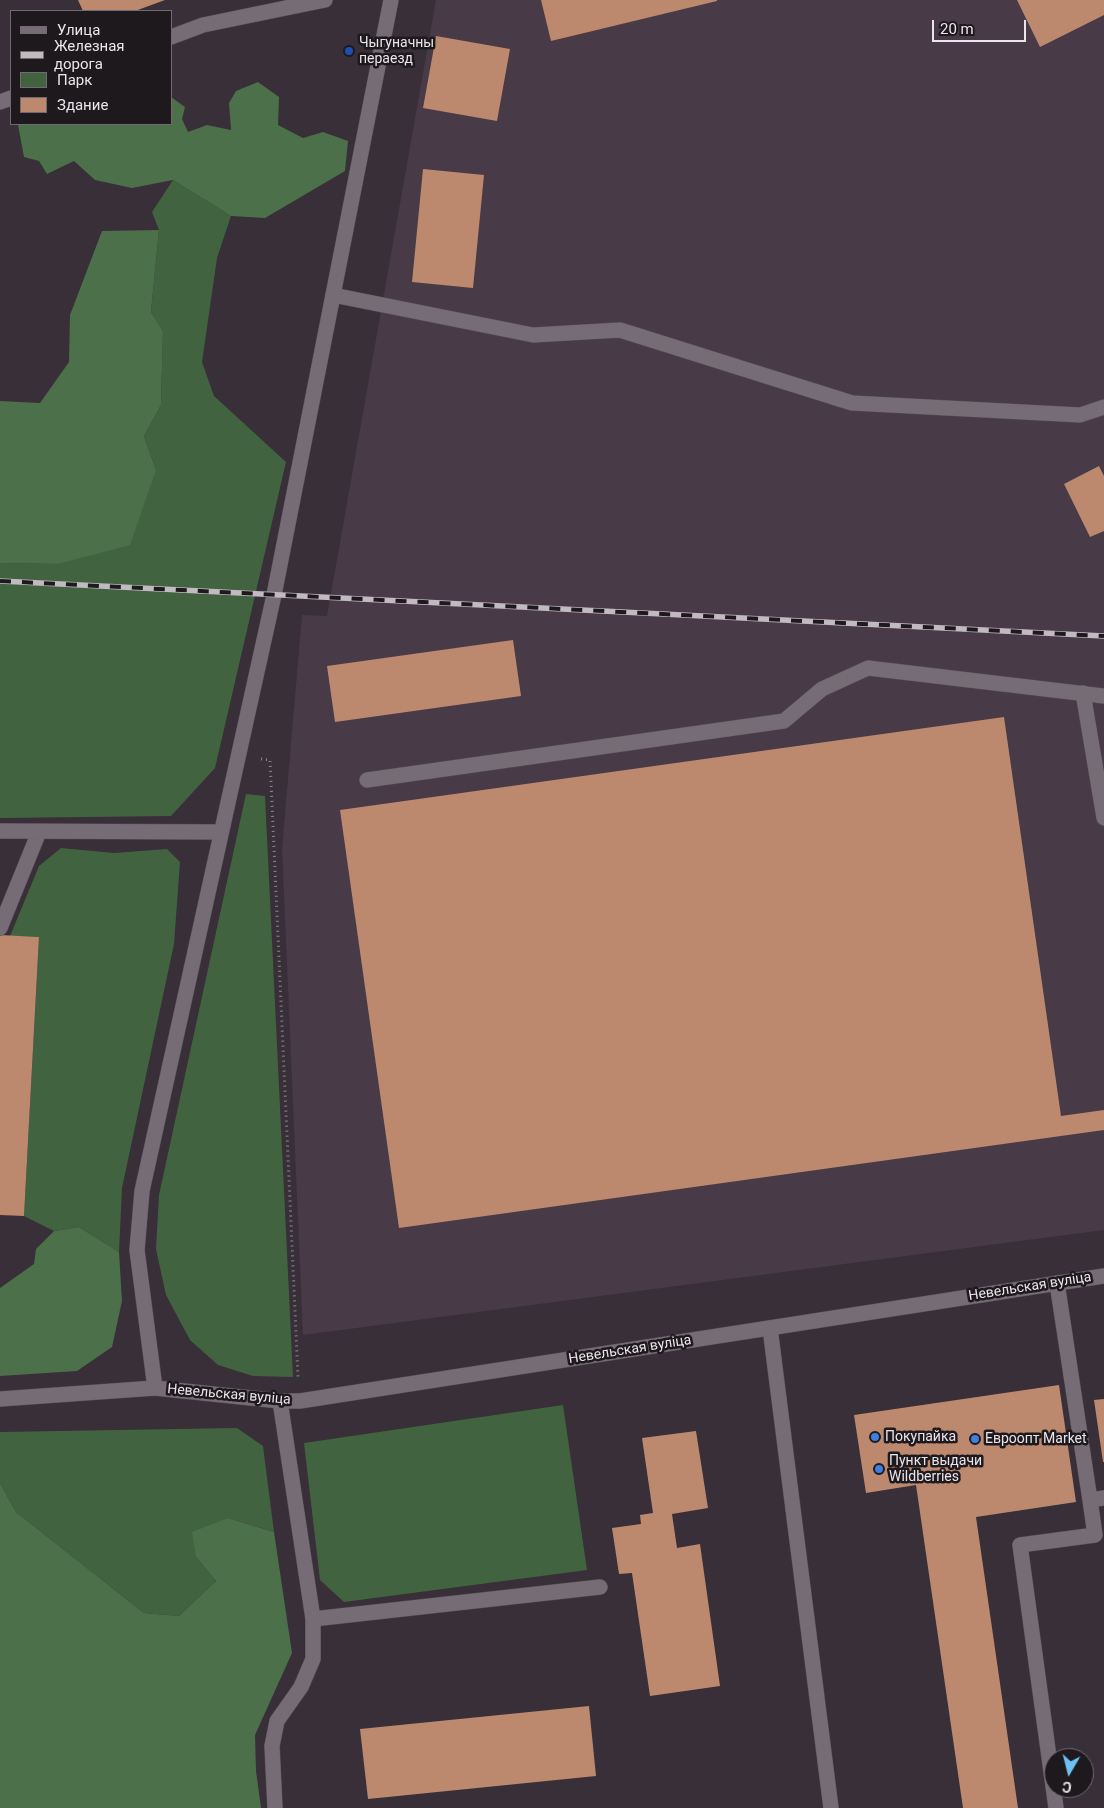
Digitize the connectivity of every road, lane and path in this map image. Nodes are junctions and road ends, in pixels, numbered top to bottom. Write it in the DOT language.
graph roads {
  1 [pos="325,0"];
  2 [pos="391,0"];
  3 [pos="172,37"];
  4 [pos="333,295"];
  5 [pos="1104,407"];
  6 [pos="1083,693"];
  7 [pos="1104,696"];
  8 [pos="238,755"];
  9 [pos="367,780"];
  10 [pos="1104,818"];
  11 [pos="0,831"];
  12 [pos="39,832"];
  13 [pos="221,832"];
  14 [pos="0,928"];
  15 [pos="1104,1276"];
  16 [pos="1057,1283"];
  17 [pos="770,1328"];
  18 [pos="155,1388"];
  19 [pos="0,1399"];
  20 [pos="300,1401"];
  21 [pos="280,1402"];
  22 [pos="1097,1499"];
  23 [pos="600,1587"];
  24 [pos="313,1619"];
  25 [pos="275,1808"];
  26 [pos="831,1808"];
  27 [pos="1056,1808"];
  1 -- 3 [label="street"];
  2 -- 4 [label="street"];
  4 -- 5 [label="street"];
  4 -- 8 [label="street"];
  6 -- 7 [label="street"];
  6 -- 9 [label="street"];
  6 -- 10 [label="street"];
  8 -- 13 [label="street"];
  8 -- 20 [label="path"];
  11 -- 12 [label="street"];
  12 -- 13 [label="street"];
  12 -- 14 [label="street"];
  13 -- 18 [label="street"];
  15 -- 16 [label="street, Невельская вуліца"];
  16 -- 17 [label="street, Невельская вуліца"];
  16 -- 22 [label="street"];
  17 -- 20 [label="street, Невельская вуліца"];
  17 -- 26 [label="street"];
  18 -- 19 [label="street, Невельская вуліца"];
  18 -- 21 [label="street, Невельская вуліца"];
  20 -- 21 [label="street, Невельская вуліца"];
  21 -- 24 [label="street"];
  22 -- 27 [label="street"];
  23 -- 24 [label="street"];
  24 -- 25 [label="street"];
}
